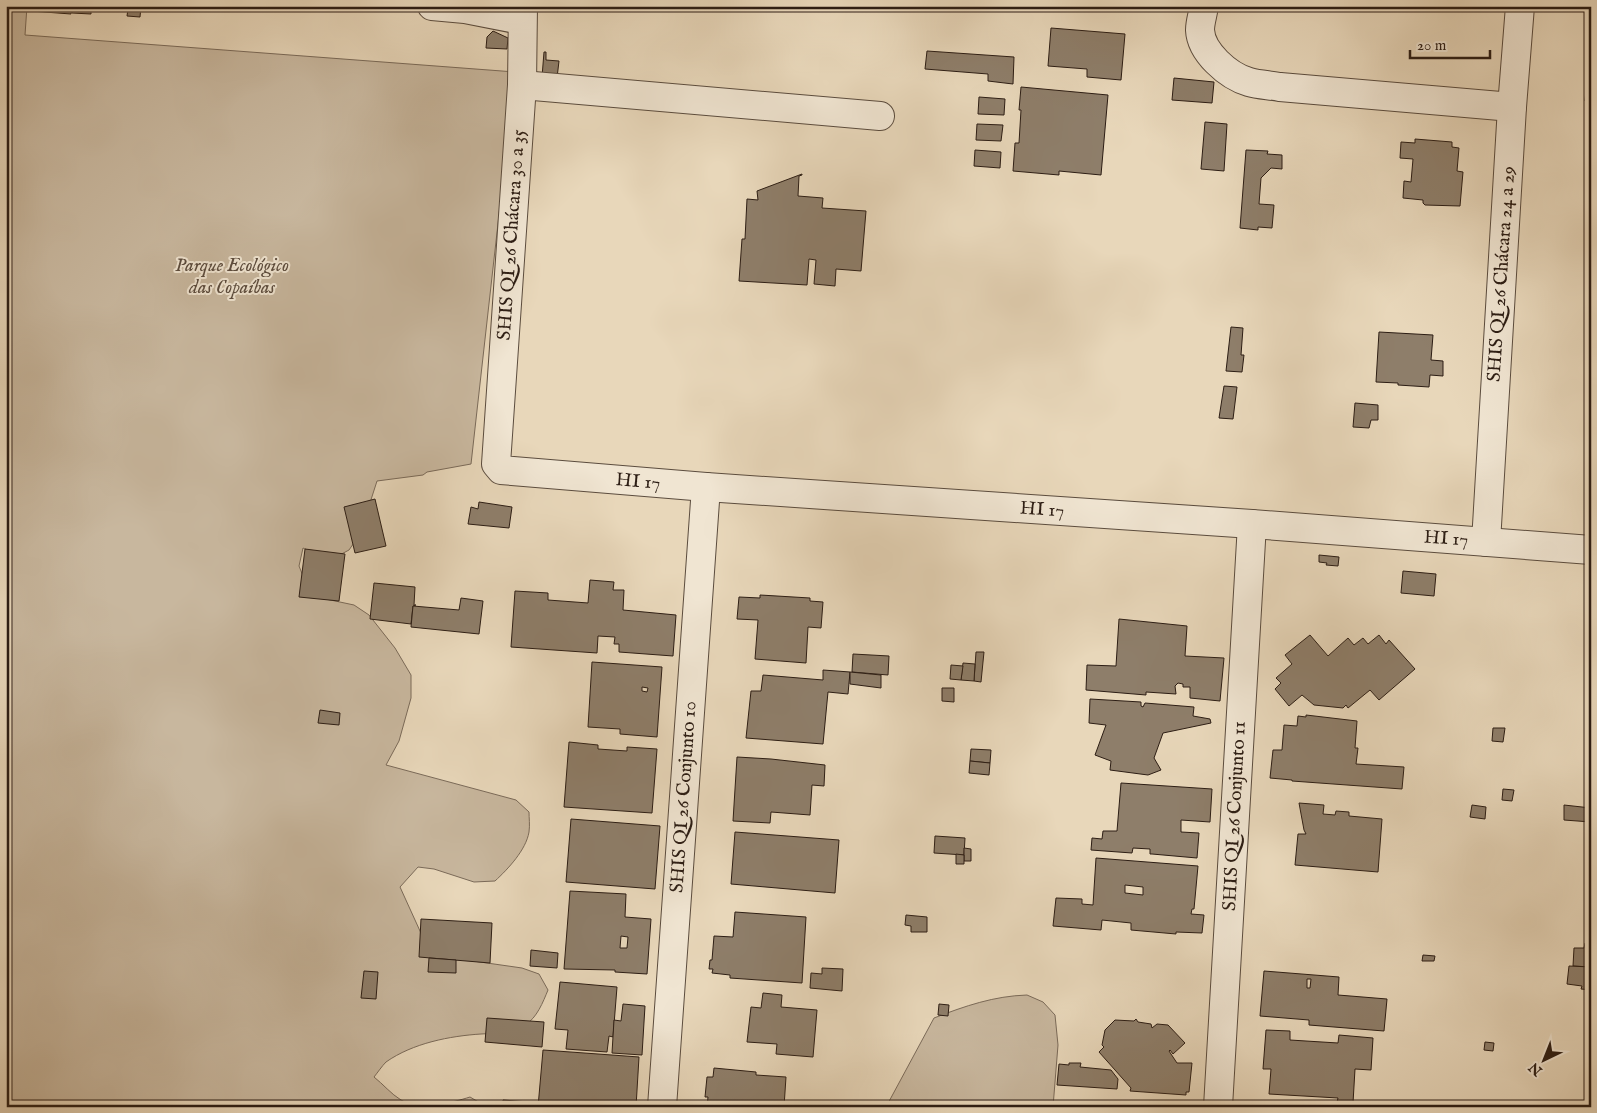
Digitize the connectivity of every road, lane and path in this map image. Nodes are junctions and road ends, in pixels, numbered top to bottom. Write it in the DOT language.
graph roads {
  1 [pos="432,6"];
  2 [pos="1204,6"];
  3 [pos="1520,6"];
  4 [pos="465,8"];
  5 [pos="522,13"];
  6 [pos="522,85"];
  7 [pos="1512,107"];
  8 [pos="880,116"];
  9 [pos="496,464"];
  10 [pos="706,488"];
  11 [pos="1252,524"];
  12 [pos="1486,542"];
  13 [pos="1591,550"];
  14 [pos="662,1107"];
  15 [pos="1218,1107"];
  1 -- 4 [label="street"];
  2 -- 7 [label="street"];
  3 -- 7 [label="street, SHIS QI 26 Chácara 24 a 29"];
  4 -- 5 [label="street"];
  5 -- 6 [label="street, SHIS QI 26 Chácara 30 a 35"];
  6 -- 8 [label="street"];
  6 -- 9 [label="street, SHIS QI 26 Chácara 30 a 35"];
  7 -- 12 [label="street, SHIS QI 26 Chácara 24 a 29"];
  9 -- 10 [label="street, HI 17"];
  10 -- 11 [label="street, HI 17"];
  10 -- 14 [label="street, SHIS QI 26 Conjunto 10"];
  11 -- 12 [label="street, HI 17"];
  11 -- 15 [label="street, SHIS QI 26 Conjunto 11"];
  12 -- 13 [label="street, HI 17"];
}
